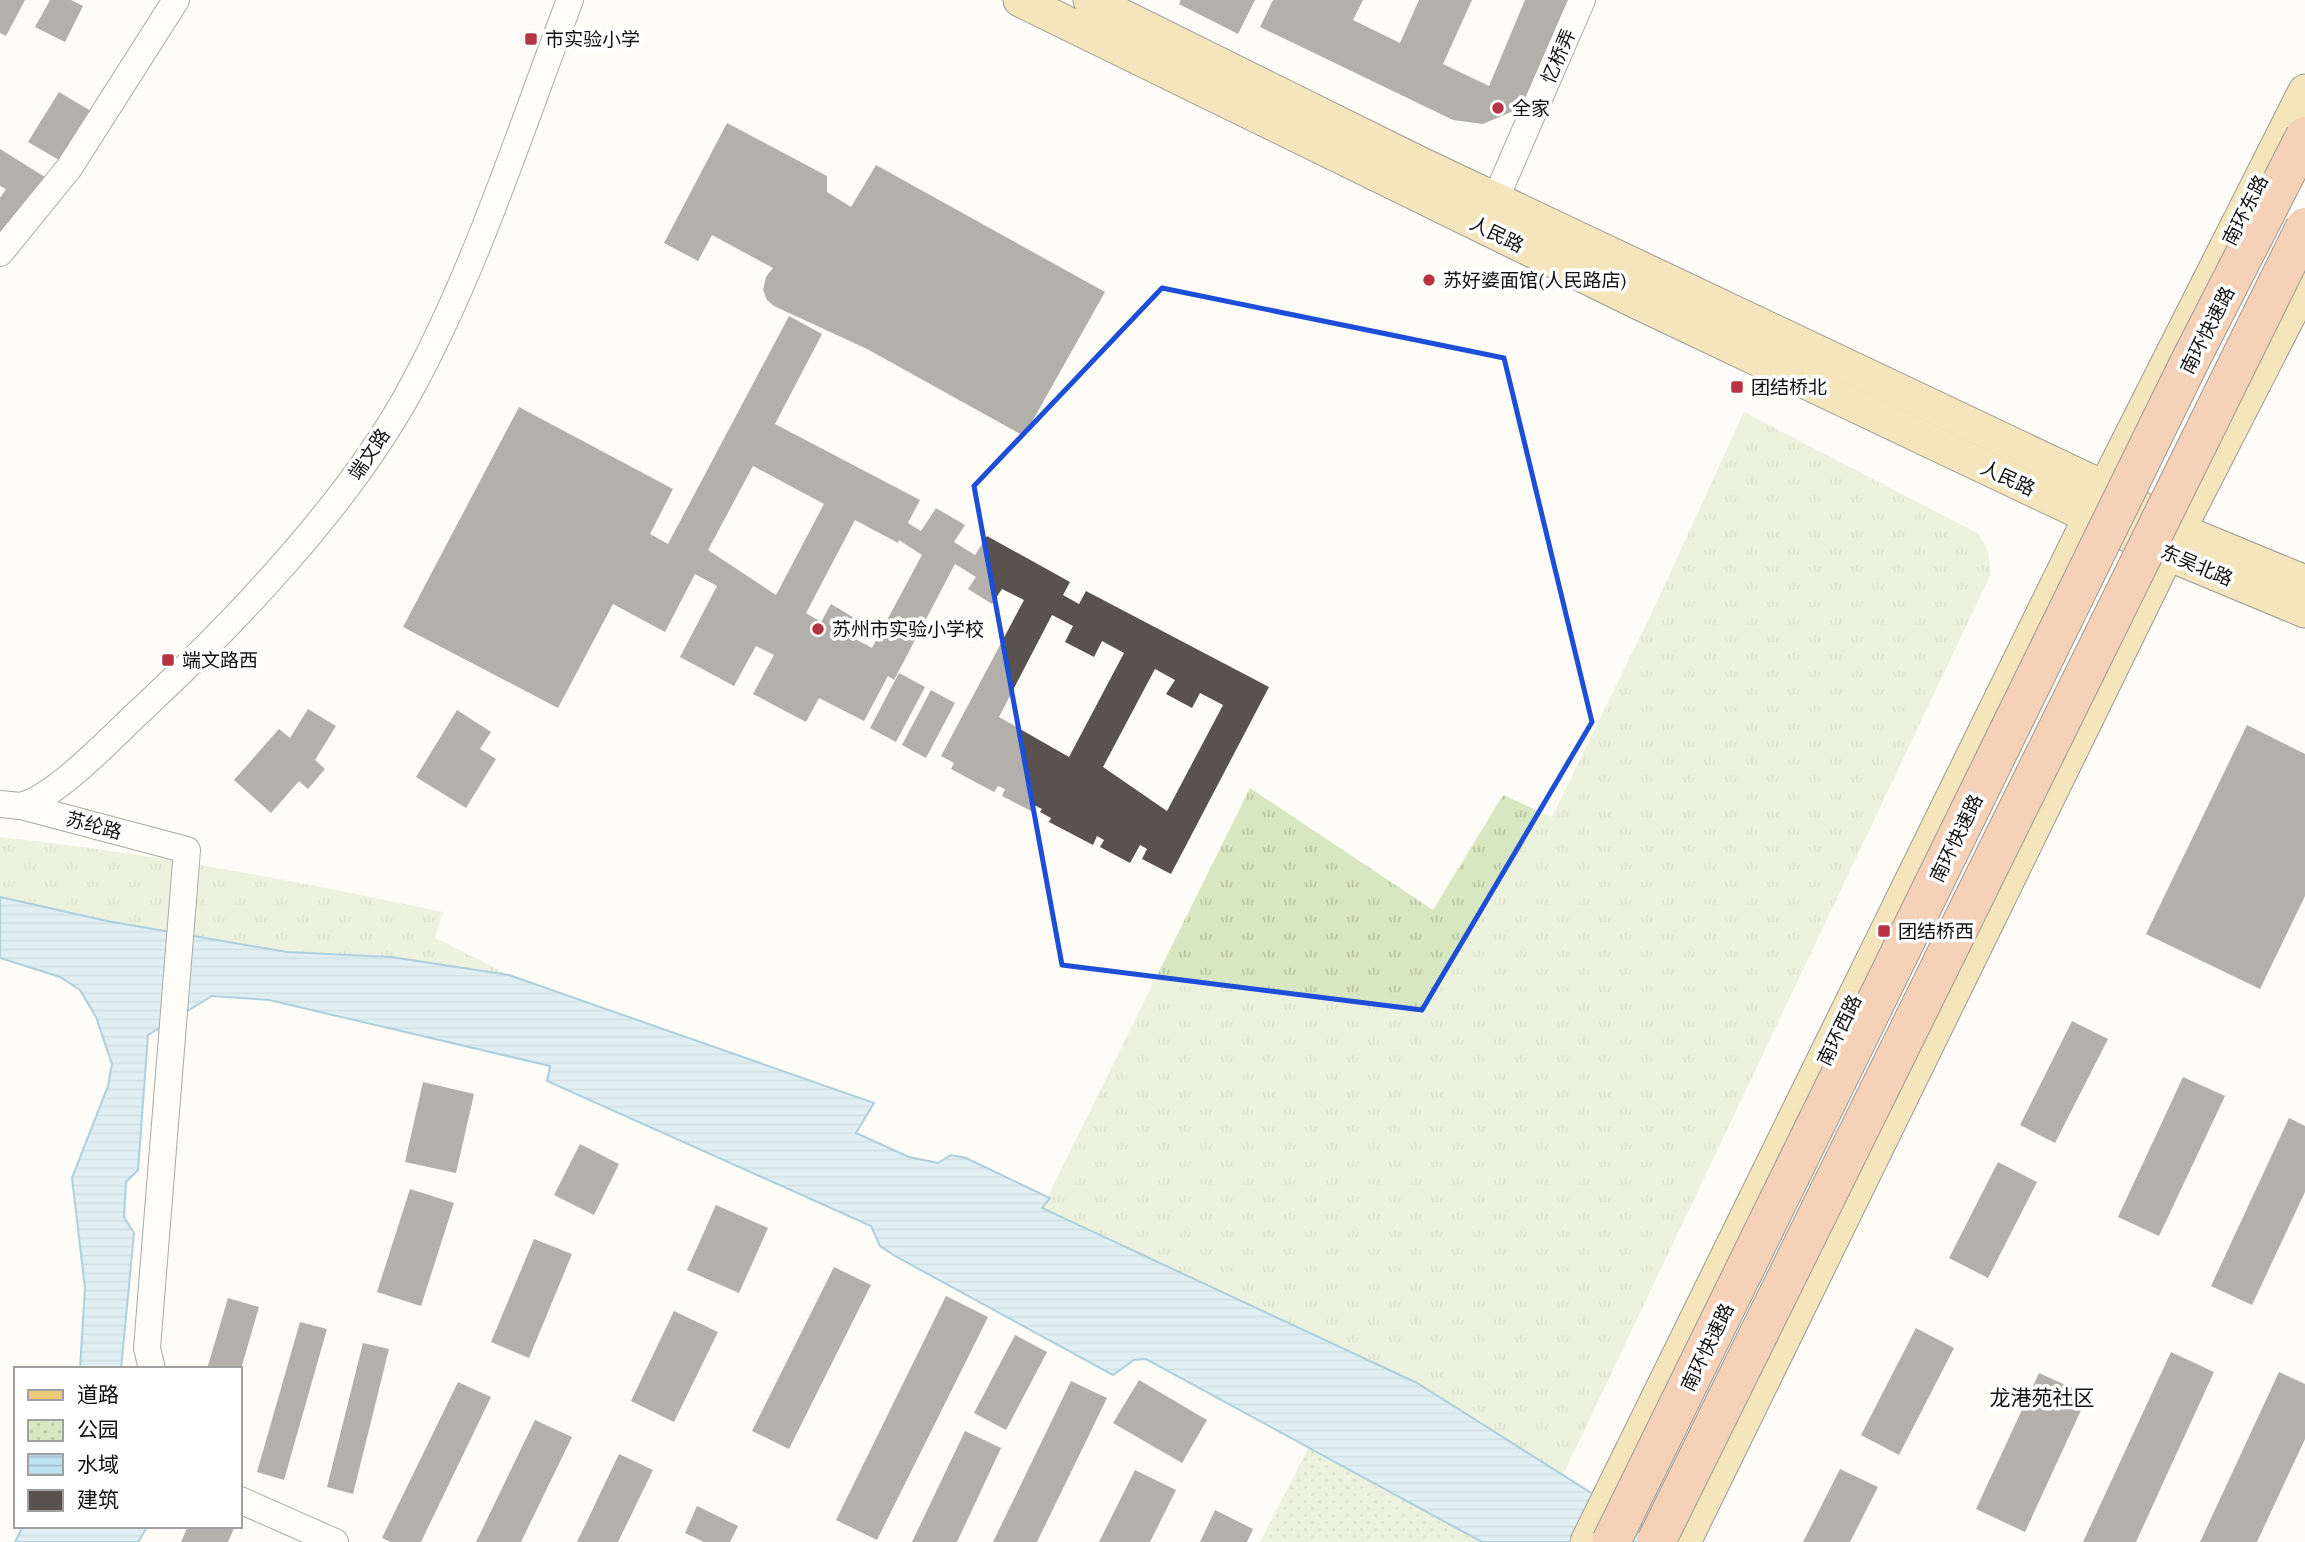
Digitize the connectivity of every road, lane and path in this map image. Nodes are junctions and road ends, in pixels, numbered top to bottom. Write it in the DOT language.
graph roads {
  1 [pos="176,0"];
  2 [pos="570,0"];
  3 [pos="1020,0"];
  4 [pos="1090,0"];
  5 [pos="1582,0"];
  6 [pos="2305,91"];
  7 [pos="2305,136"];
  8 [pos="1490,214"];
  9 [pos="2305,226"];
  10 [pos="0,253"];
  11 [pos="2305,284"];
  12 [pos="2097,502"];
  13 [pos="2173,542"];
  14 [pos="2305,582"];
  15 [pos="2305,611"];
  16 [pos="11,805"];
  17 [pos="152,1367"];
  18 [pos="242,1501"];
  19 [pos="1688,1534"];
  20 [pos="335,1542"];
  21 [pos="1587,1542"];
  22 [pos="1611,1542"];
  23 [pos="1656,1542"];
  1 -- 10 [label="street"];
  2 -- 16 [label="street, 端文路"];
  3 -- 8 [label="main road, 人民路"];
  4 -- 8 [label="main road, 人民路"];
  5 -- 8 [label="street, 忆桥弄"];
  6 -- 12 [label="main road, 南环东路"];
  7 -- 22 [label="highway, 南环快速路, bridge"];
  8 -- 12 [label="main road, 人民路"];
  9 -- 23 [label="highway, 南环快速路, bridge"];
  11 -- 13 [label="main road"];
  12 -- 13 [label="main road, 东吴北路"];
  12 -- 21 [label="main road, 南环西路"];
  13 -- 14 [label="main road, 东吴北路"];
  13 -- 15 [label="main road, 东吴北路"];
  13 -- 19 [label="main road"];
  16 -- 17 [label="street, 苏纶路"];
  18 -- 20 [label="street"];
}
